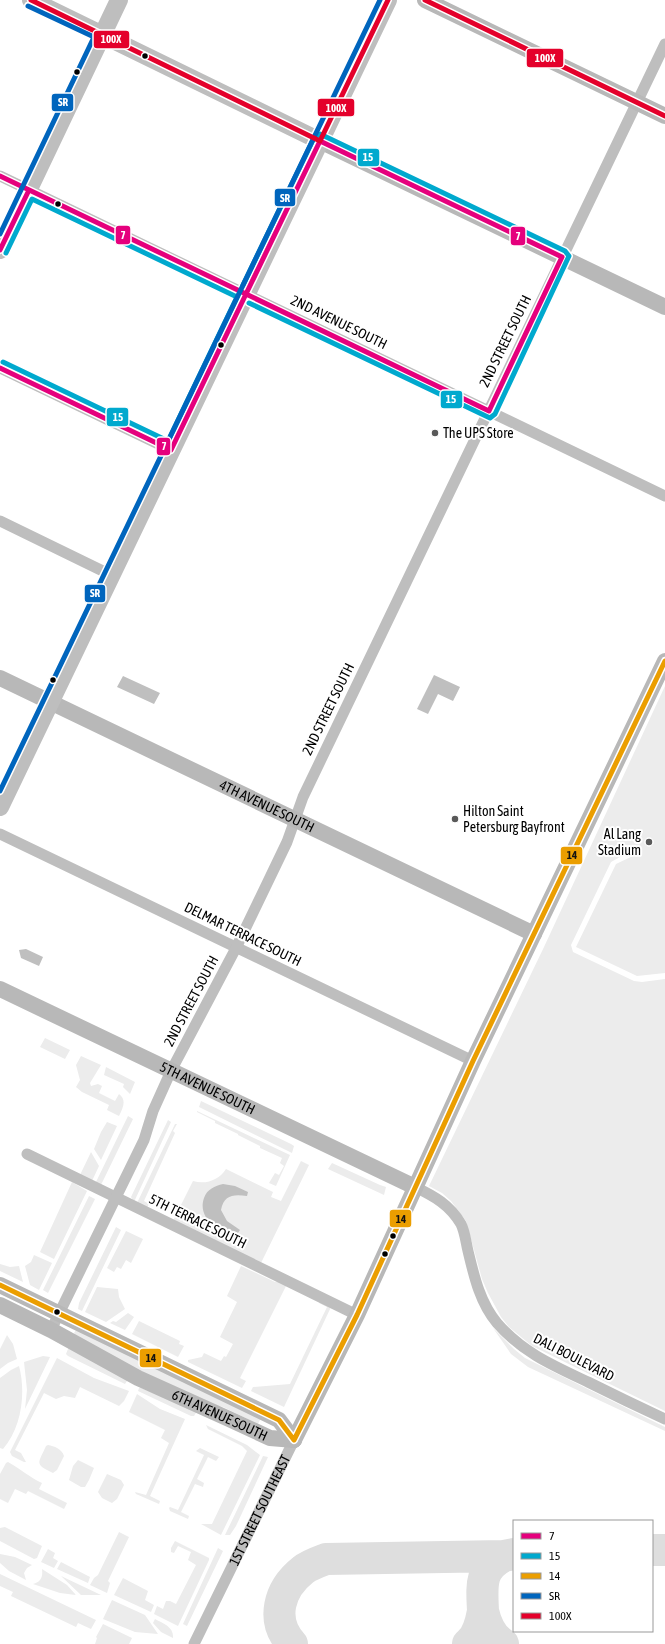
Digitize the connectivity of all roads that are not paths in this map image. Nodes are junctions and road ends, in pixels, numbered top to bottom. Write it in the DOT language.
graph roads {
  1 [pos="31,0"];
  2 [pos="120,0"];
  3 [pos="388,0"];
  4 [pos="424,0"];
  5 [pos="103,34"];
  6 [pos="665,44"];
  7 [pos="637,102"];
  8 [pos="665,116"];
  9 [pos="320,141"];
  10 [pos="0,176"];
  11 [pos="29,190"];
  12 [pos="0,250"];
  13 [pos="562,257"];
  14 [pos="246,294"];
  15 [pos="665,307"];
  16 [pos="0,368"];
  17 [pos="488,410"];
  18 [pos="171,450"];
  19 [pos="665,496"];
  20 [pos="0,521"];
  21 [pos="111,575"];
  22 [pos="665,661"];
  23 [pos="0,678"];
  24 [pos="50,702"];
  25 [pos="0,807"];
  26 [pos="295,820"];
  27 [pos="0,834"];
  28 [pos="534,934"];
  29 [pos="236,948"];
  30 [pos="0,989"];
  31 [pos="473,1061"];
  32 [pos="171,1071"];
  33 [pos="27,1154"];
  34 [pos="415,1187"];
  35 [pos="116,1198"];
  36 [pos="0,1285"];
  37 [pos="0,1305"];
  38 [pos="59,1314"];
  39 [pos="357,1315"];
  40 [pos="50,1330"];
  41 [pos="665,1419"];
  42 [pos="294,1440"];
  43 [pos="194,1644"];
  1 -- 5 [label="main road"];
  2 -- 5 [label="main road"];
  3 -- 9 [label="main road"];
  4 -- 7 [label="street"];
  5 -- 9 [label="main road"];
  5 -- 11 [label="main road"];
  6 -- 7 [label="street, 2ND STREET SOUTH"];
  7 -- 8 [label="street"];
  7 -- 13 [label="street, 2ND STREET SOUTH"];
  9 -- 13 [label="street"];
  9 -- 14 [label="main road"];
  10 -- 11 [label="street, 2ND AVENUE SOUTH"];
  11 -- 12 [label="main road"];
  11 -- 14 [label="street, 2ND AVENUE SOUTH"];
  13 -- 15 [label="street"];
  13 -- 17 [label="street, 2ND STREET SOUTH"];
  14 -- 17 [label="street, 2ND AVENUE SOUTH"];
  14 -- 18 [label="main road"];
  16 -- 18 [label="street"];
  17 -- 19 [label="street, 2ND AVENUE SOUTH"];
  17 -- 26 [label="street, 2ND STREET SOUTH"];
  18 -- 21 [label="main road"];
  20 -- 21 [label="street"];
  21 -- 24 [label="main road"];
  22 -- 28 [label="street, 1ST STREET SOUTHEAST"];
  23 -- 24 [label="street, 4TH AVENUE SOUTH"];
  24 -- 25 [label="main road"];
  24 -- 26 [label="street, 4TH AVENUE SOUTH"];
  26 -- 28 [label="street, 4TH AVENUE SOUTH"];
  26 -- 29 [label="street, 2ND STREET SOUTH"];
  27 -- 29 [label="street, DELMAR TERRACE SOUTH"];
  28 -- 31 [label="street, 1ST STREET SOUTHEAST"];
  29 -- 31 [label="street, DELMAR TERRACE SOUTH"];
  29 -- 32 [label="street, 2ND STREET SOUTH"];
  30 -- 32 [label="street, 5TH AVENUE SOUTH"];
  31 -- 34 [label="street, 1ST STREET SOUTHEAST"];
  32 -- 34 [label="street, 5TH AVENUE SOUTH"];
  32 -- 35 [label="street, 2ND STREET SOUTH"];
  33 -- 35 [label="street, 5TH TERRACE SOUTH"];
  34 -- 39 [label="street, 1ST STREET SOUTHEAST"];
  34 -- 41 [label="street, DALI BOULEVARD"];
  35 -- 38 [label="street, 2ND STREET SOUTH"];
  35 -- 39 [label="street, 5TH TERRACE SOUTH"];
  36 -- 38 [label="street, 6TH AVENUE SOUTH"];
  37 -- 40 [label="street, 6TH AVENUE SOUTH"];
  38 -- 40 [label="street, 2ND STREET SOUTH"];
  38 -- 42 [label="street, 6TH AVENUE SOUTH"];
  39 -- 42 [label="street, 1ST STREET SOUTHEAST"];
  40 -- 42 [label="street, 6TH AVENUE SOUTH"];
  42 -- 43 [label="street, 1ST STREET SOUTHEAST"];
}
